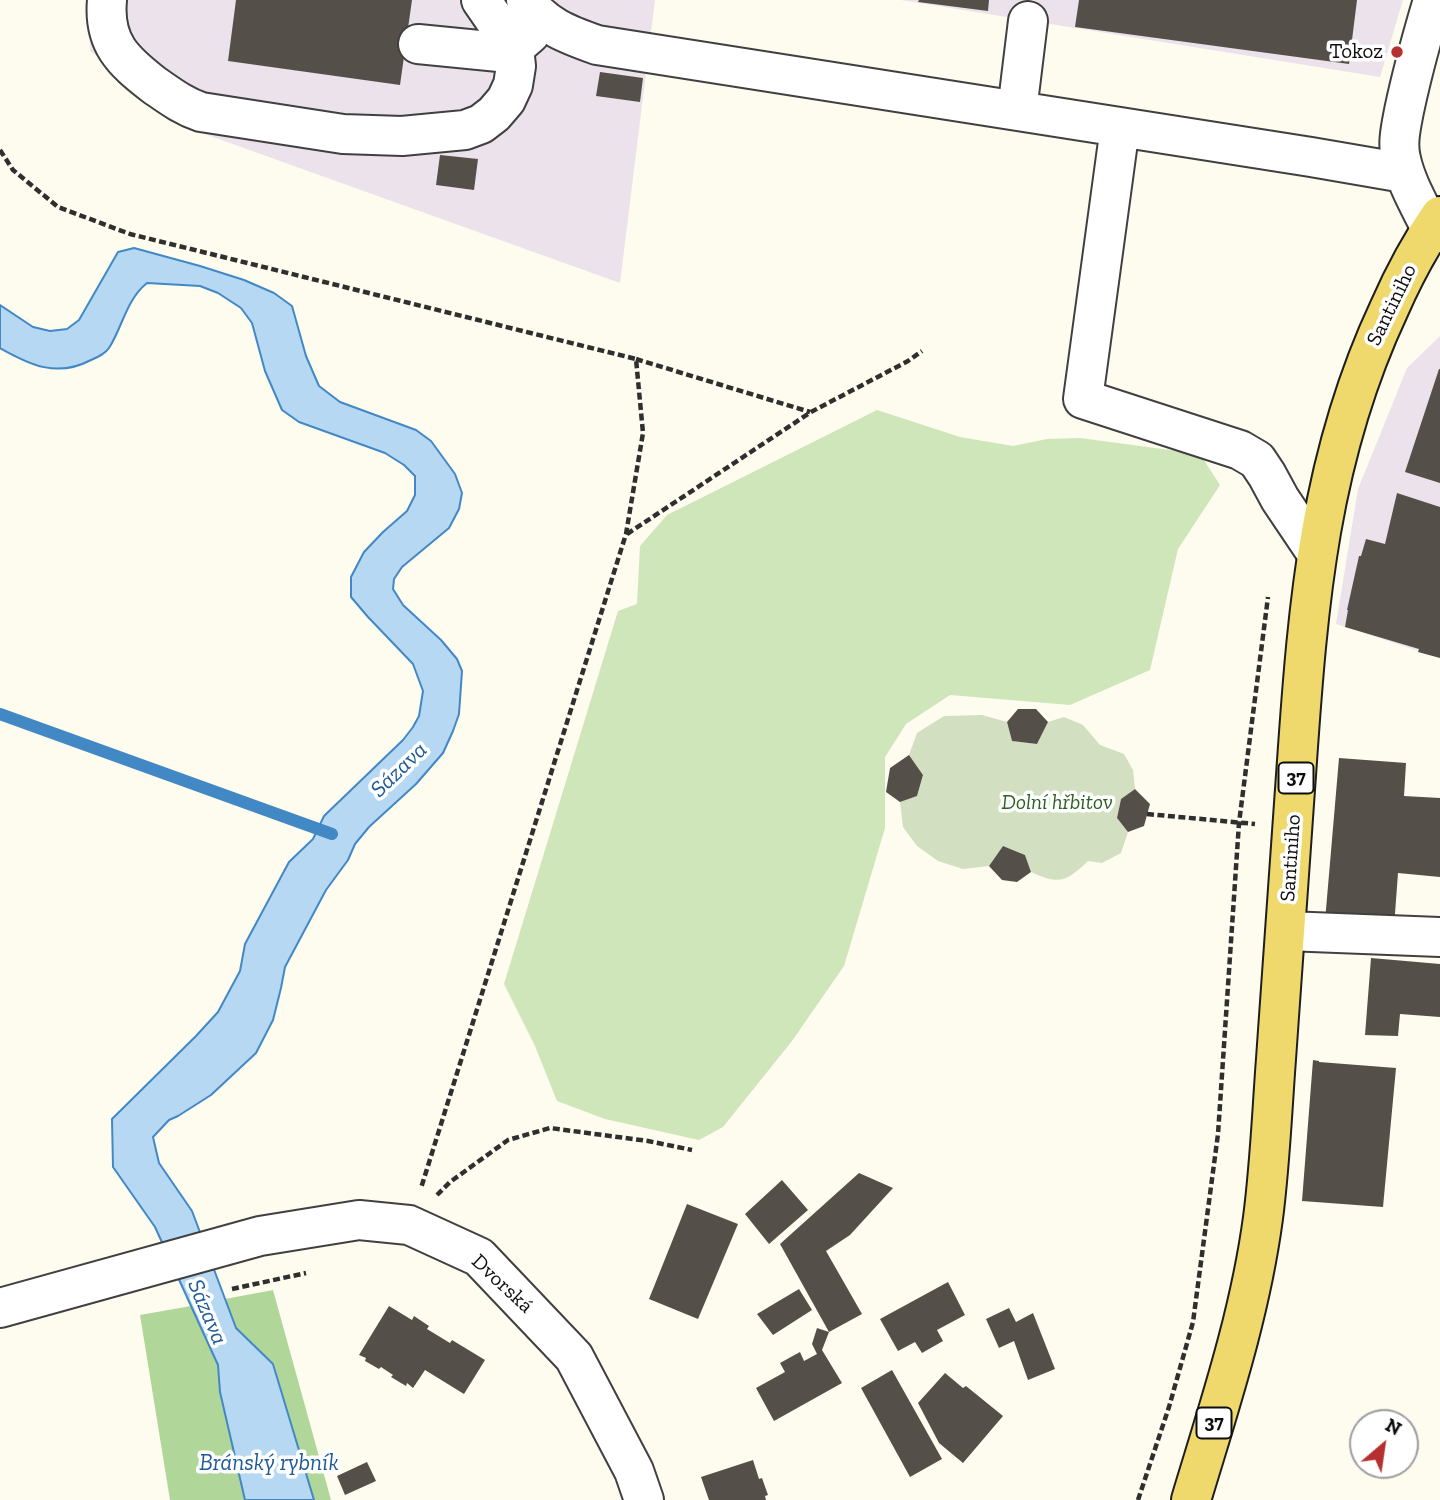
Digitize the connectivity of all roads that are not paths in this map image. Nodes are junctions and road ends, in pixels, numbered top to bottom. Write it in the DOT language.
graph roads {
  1 [pos="107,0"];
  2 [pos="481,0"];
  3 [pos="1433,0"];
  4 [pos="535,11"];
  5 [pos="1028,20"];
  6 [pos="418,44"];
  7 [pos="514,48"];
  8 [pos="1017,111"];
  9 [pos="1120,127"];
  10 [pos="1404,173"];
  11 [pos="1437,226"];
  12 [pos="1317,554"];
  13 [pos="1286,931"];
  14 [pos="1440,937"];
  15 [pos="0,1308"];
  16 [pos="644,1500"];
  17 [pos="1191,1500"];
  1 -- 7 [label="street"];
  2 -- 7 [label="street"];
  3 -- 10 [label="street"];
  4 -- 7 [label="street"];
  4 -- 8 [label="street"];
  5 -- 8 [label="street"];
  6 -- 7 [label="street"];
  8 -- 9 [label="street"];
  9 -- 10 [label="street"];
  9 -- 12 [label="street"];
  10 -- 11 [label="street"];
  11 -- 12 [label="main road, Santiniho / 37"];
  12 -- 13 [label="main road, Santiniho / 37"];
  13 -- 14 [label="street"];
  13 -- 17 [label="main road, Santiniho / 37"];
  15 -- 16 [label="street, Dvorská"];
}
